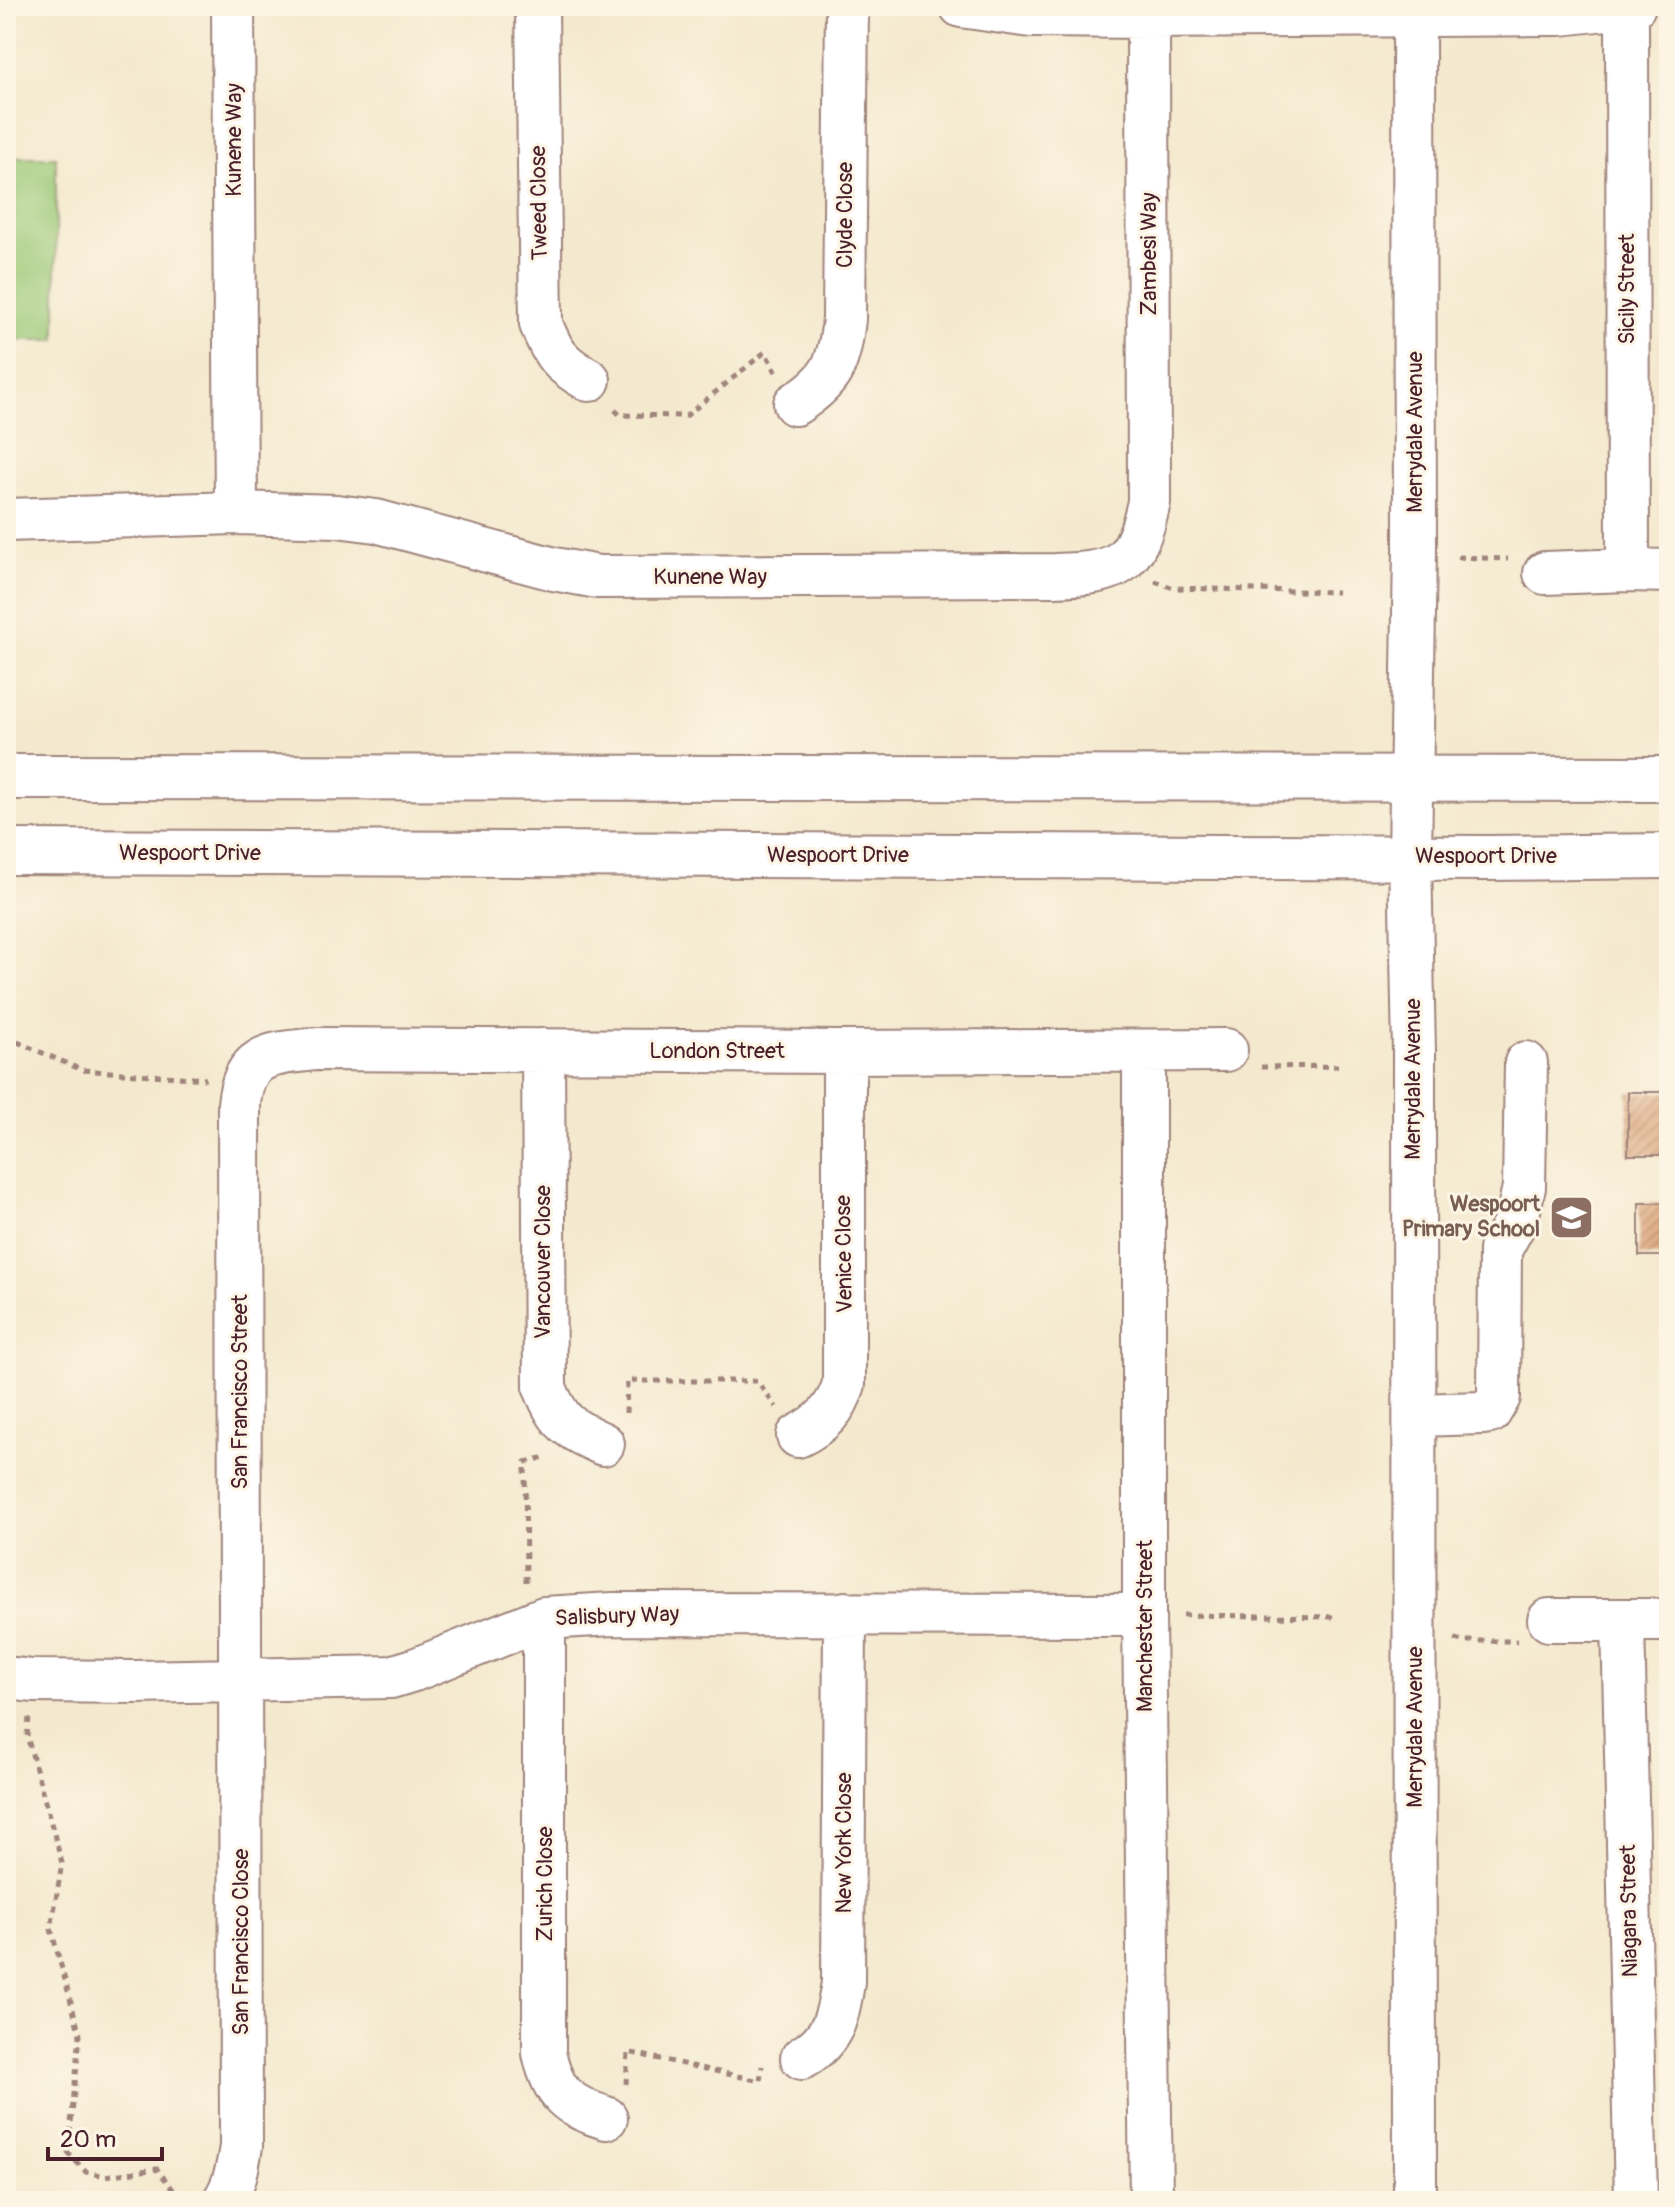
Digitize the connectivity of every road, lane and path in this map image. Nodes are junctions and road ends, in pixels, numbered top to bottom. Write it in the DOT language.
graph roads {
  1 [pos="233,6"];
  2 [pos="537,6"];
  3 [pos="847,6"];
  4 [pos="961,6"];
  5 [pos="1630,7"];
  6 [pos="1148,11"];
  7 [pos="1414,11"];
  8 [pos="589,380"];
  9 [pos="795,404"];
  10 [pos="236,513"];
  11 [pos="6,520"];
  12 [pos="1119,565"];
  13 [pos="1649,570"];
  14 [pos="1545,573"];
  15 [pos="1337,592"];
  16 [pos="6,777"];
  17 [pos="1410,778"];
  18 [pos="1669,779"];
  19 [pos="6,852"];
  20 [pos="1410,856"];
  21 [pos="1669,856"];
  22 [pos="6,1037"];
  23 [pos="543,1050"];
  24 [pos="1226,1050"];
  25 [pos="844,1052"];
  26 [pos="1144,1052"];
  27 [pos="1526,1063"];
  28 [pos="1338,1066"];
  29 [pos="240,1094"];
  30 [pos="1415,1415"];
  31 [pos="798,1436"];
  32 [pos="603,1444"];
  33 [pos="845,1613"];
  34 [pos="1144,1615"];
  35 [pos="1338,1617"];
  36 [pos="544,1618"];
  37 [pos="1549,1620"];
  38 [pos="1669,1620"];
  39 [pos="1623,1621"];
  40 [pos="1448,1636"];
  41 [pos="20,1679"];
  42 [pos="241,1680"];
  43 [pos="802,2058"];
  44 [pos="606,2118"];
  45 [pos="182,2201"];
  46 [pos="224,2201"];
  47 [pos="1151,2201"];
  48 [pos="1415,2201"];
  49 [pos="1636,2201"];
  1 -- 10 [label="street, Kunene Way"];
  2 -- 8 [label="street, Tweed Close"];
  3 -- 9 [label="street, Clyde Close"];
  4 -- 6 [label="street"];
  5 -- 7 [label="street"];
  5 -- 13 [label="street, Sicily Street"];
  6 -- 7 [label="street"];
  6 -- 12 [label="street, Zambesi Way"];
  7 -- 17 [label="street, Merrydale Avenue"];
  8 -- 9 [label="path"];
  10 -- 11 [label="street, Kunene Way"];
  10 -- 12 [label="street, Kunene Way"];
  12 -- 15 [label="path"];
  13 -- 14 [label="street, Sicily Street"];
  16 -- 17 [label="main road"];
  17 -- 18 [label="main road"];
  17 -- 20 [label="street, Merrydale Avenue"];
  19 -- 20 [label="main road, Wespoort Drive"];
  20 -- 21 [label="main road, Wespoort Drive"];
  20 -- 30 [label="street, Merrydale Avenue"];
  22 -- 29 [label="path"];
  23 -- 25 [label="street, London Street"];
  23 -- 29 [label="street, London Street"];
  23 -- 32 [label="street, Vancouver Close"];
  24 -- 26 [label="street, London Street"];
  24 -- 28 [label="path"];
  25 -- 26 [label="street, London Street"];
  25 -- 31 [label="street, Venice Close"];
  26 -- 34 [label="street, Manchester Street"];
  27 -- 30 [label="street"];
  29 -- 42 [label="street, San Francisco Street"];
  30 -- 48 [label="street, Merrydale Avenue"];
  31 -- 32 [label="path"];
  32 -- 36 [label="path"];
  33 -- 34 [label="street, Salisbury Way"];
  33 -- 36 [label="street, Salisbury Way"];
  33 -- 43 [label="street, New York Close"];
  34 -- 35 [label="path"];
  34 -- 47 [label="street, Manchester Street"];
  36 -- 42 [label="street, Salisbury Way"];
  36 -- 44 [label="street, Zurich Close"];
  37 -- 39 [label="street"];
  37 -- 40 [label="path"];
  38 -- 39 [label="street"];
  39 -- 49 [label="street, Niagara Street"];
  41 -- 42 [label="street, Salisbury Way"];
  41 -- 45 [label="path"];
  42 -- 46 [label="street, San Francisco Close"];
  43 -- 44 [label="path"];
}
